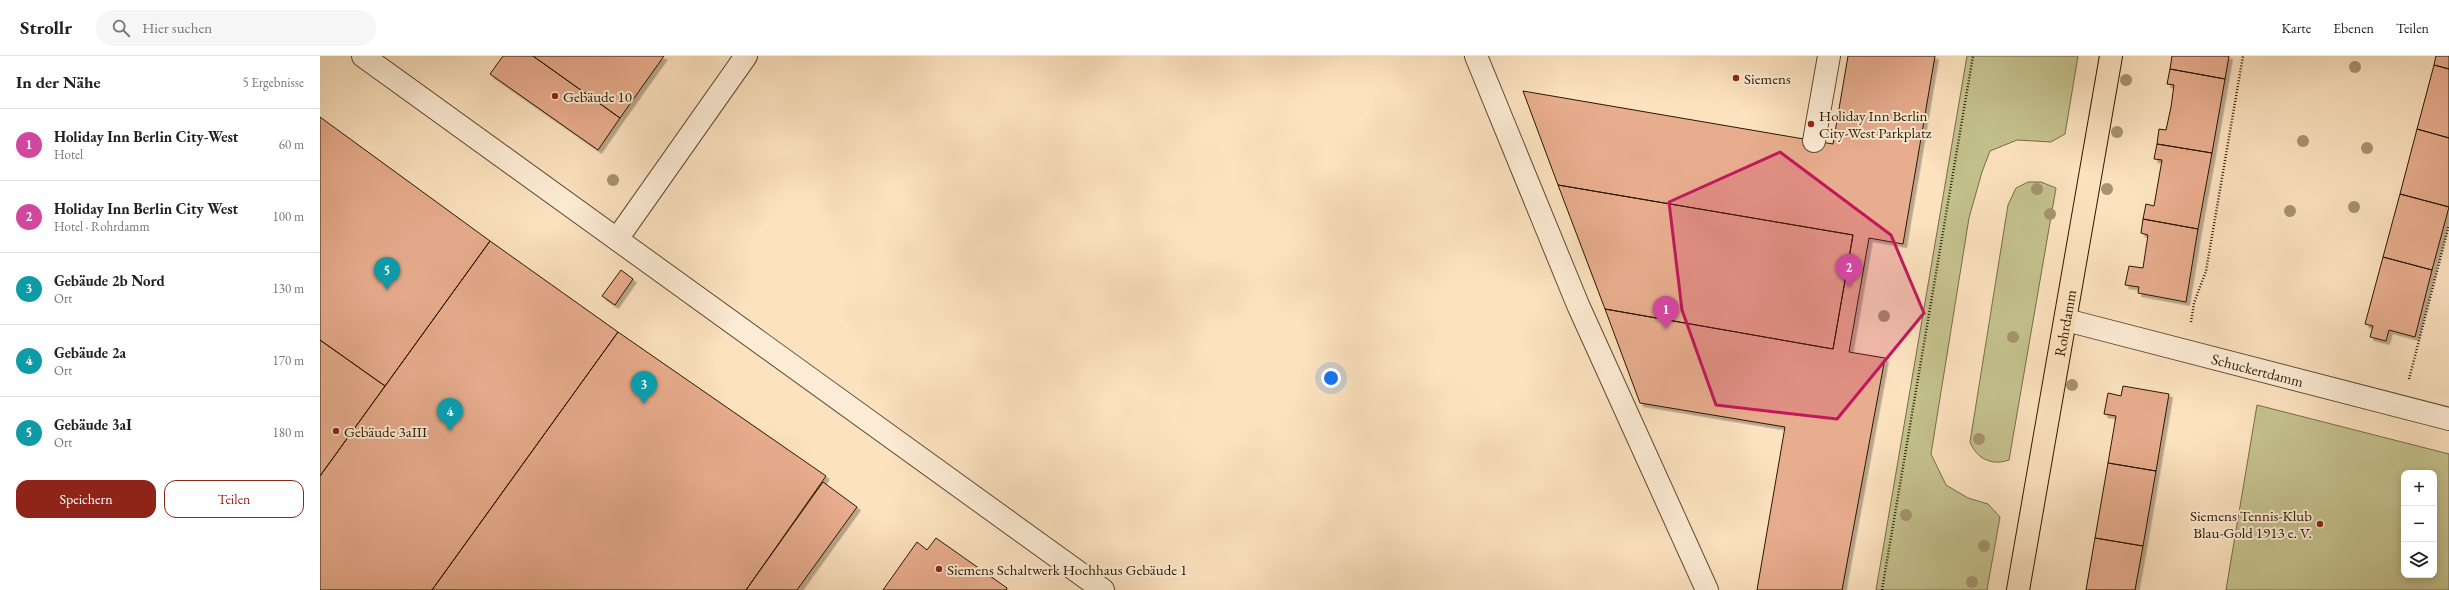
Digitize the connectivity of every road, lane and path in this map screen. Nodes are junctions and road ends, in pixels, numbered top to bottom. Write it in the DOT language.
graph roads {
  1 [pos="363,56"];
  2 [pos="746,56"];
  3 [pos="1476,56"];
  4 [pos="1828,56"];
  5 [pos="1973,56"];
  6 [pos="2111,56"];
  7 [pos="2243,56"];
  8 [pos="1814,141"];
  9 [pos="2449,225"];
  10 [pos="617,239"];
  11 [pos="2066,320"];
  12 [pos="2190,327"];
  13 [pos="2408,383"];
  14 [pos="2449,419"];
  15 [pos="1103,590"];
  16 [pos="1707,590"];
  17 [pos="1882,590"];
  18 [pos="2018,590"];
  1 -- 10 [label="street"];
  2 -- 10 [label="street"];
  3 -- 16 [label="street"];
  4 -- 8 [label="street"];
  5 -- 17 [label="path"];
  6 -- 11 [label="main road, Rohrdamm"];
  7 -- 12 [label="path"];
  9 -- 13 [label="path"];
  10 -- 15 [label="street"];
  11 -- 14 [label="street, Schuckertdamm"];
  11 -- 18 [label="main road, Rohrdamm"];
}
